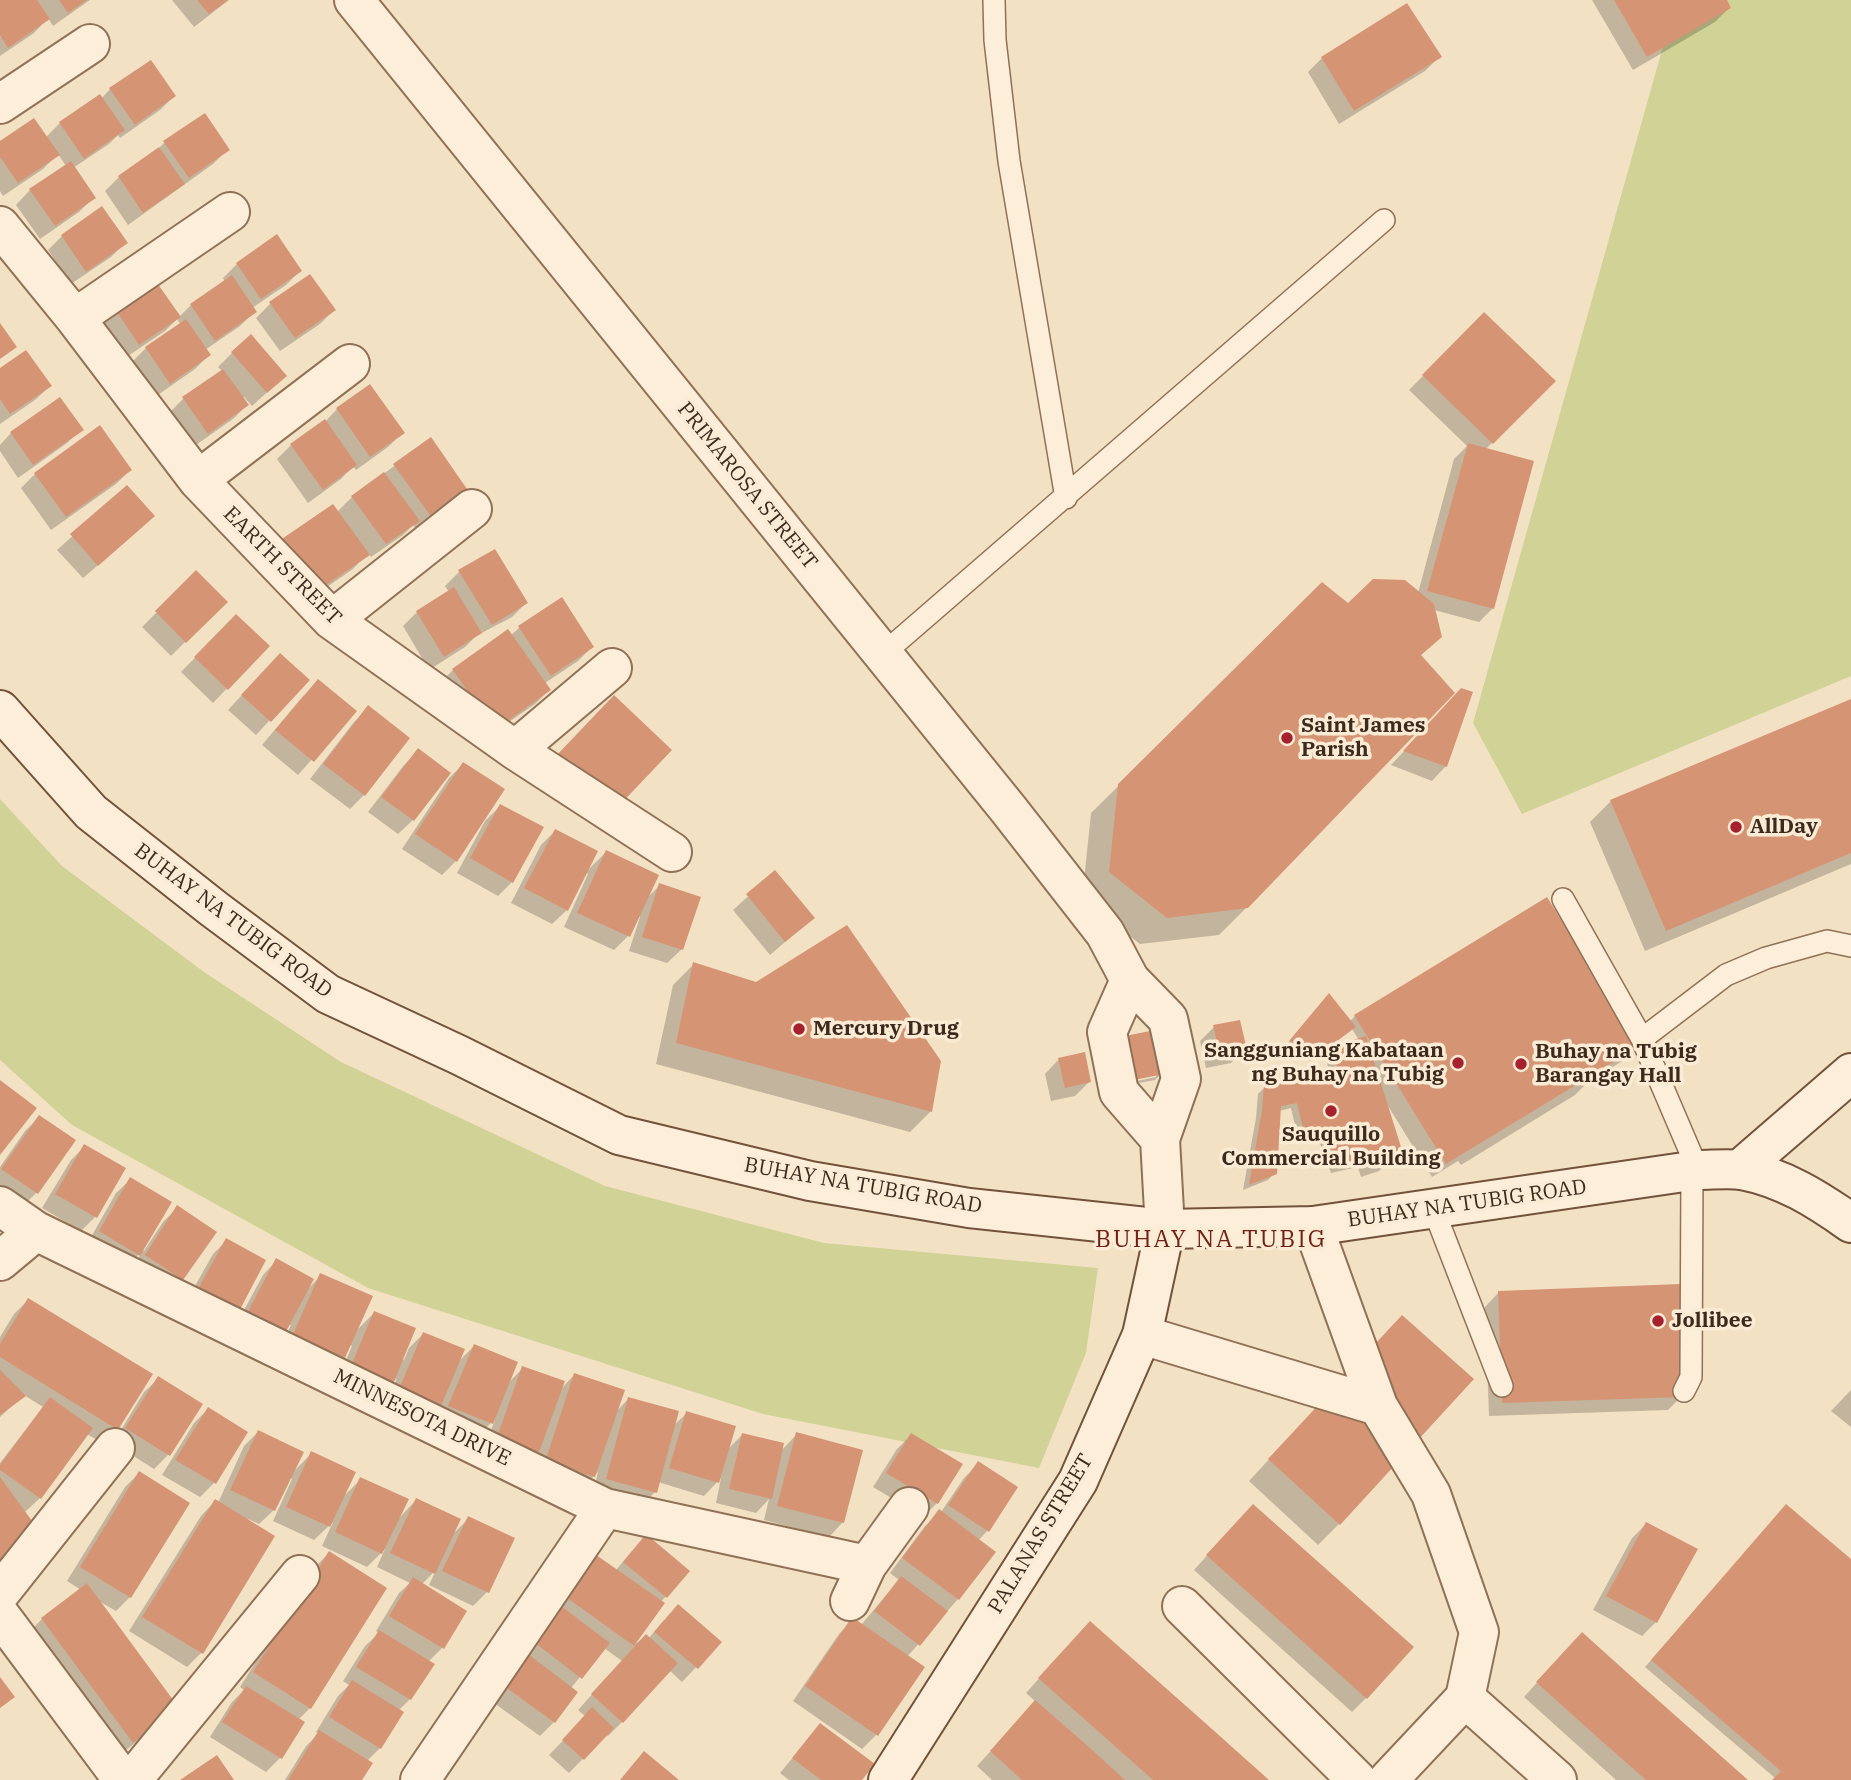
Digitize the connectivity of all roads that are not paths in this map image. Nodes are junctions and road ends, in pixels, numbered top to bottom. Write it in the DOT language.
graph roads {
  1 [pos="354,0"];
  2 [pos="994,0"];
  3 [pos="90,44"];
  4 [pos="0,104"];
  5 [pos="230,212"];
  6 [pos="1384,220"];
  7 [pos="0,226"];
  8 [pos="75,318"];
  9 [pos="350,364"];
  10 [pos="198,480"];
  11 [pos="1066,498"];
  12 [pos="472,509"];
  13 [pos="331,620"];
  14 [pos="883,654"];
  15 [pos="612,668"];
  16 [pos="0,710"];
  17 [pos="515,750"];
  18 [pos="672,852"];
  19 [pos="1563,899"];
  20 [pos="1851,946"];
  21 [pos="1130,980"];
  22 [pos="1642,1039"];
  23 [pos="1851,1073"];
  24 [pos="1160,1139"];
  25 [pos="1740,1170"];
  26 [pos="1695,1171"];
  27 [pos="0,1206"];
  28 [pos="1843,1206"];
  29 [pos="1433,1208"];
  30 [pos="1313,1226"];
  31 [pos="1165,1229"];
  32 [pos="36,1231"];
  33 [pos="0,1261"];
  34 [pos="1142,1335"];
  35 [pos="1502,1386"];
  36 [pos="1684,1391"];
  37 [pos="1378,1406"];
  38 [pos="115,1448"];
  39 [pos="909,1507"];
  40 [pos="606,1508"];
  41 [pos="867,1565"];
  42 [pos="300,1575"];
  43 [pos="0,1593"];
  44 [pos="850,1601"];
  45 [pos="1182,1606"];
  46 [pos="0,1615"];
  47 [pos="1465,1698"];
  48 [pos="123,1780"];
  49 [pos="132,1780"];
  50 [pos="420,1780"];
  51 [pos="888,1780"];
  52 [pos="1357,1780"];
  53 [pos="1388,1780"];
  54 [pos="1557,1780"];
  1 -- 14 [label="street, PRIMAROSA STREET"];
  2 -- 11 [label="lane"];
  3 -- 4 [label="street"];
  5 -- 8 [label="street"];
  6 -- 11 [label="lane"];
  7 -- 8 [label="street, EARTH STREET"];
  8 -- 10 [label="street, EARTH STREET"];
  9 -- 10 [label="street"];
  10 -- 13 [label="street, EARTH STREET"];
  11 -- 14 [label="lane"];
  12 -- 13 [label="street"];
  13 -- 17 [label="street, EARTH STREET"];
  14 -- 21 [label="street, PRIMAROSA STREET"];
  15 -- 17 [label="street"];
  16 -- 31 [label="street, BUHAY NA TUBIG ROAD"];
  17 -- 18 [label="street, EARTH STREET"];
  19 -- 22 [label="lane"];
  20 -- 22 [label="lane"];
  21 -- 24 [label="street, PRIMAROSA STREET"];
  21 -- 24 [label="street"];
  22 -- 26 [label="lane"];
  23 -- 25 [label="street"];
  24 -- 31 [label="street, PRIMAROSA STREET"];
  25 -- 26 [label="street, BUHAY NA TUBIG ROAD"];
  25 -- 28 [label="street, BUHAY NA TUBIG ROAD"];
  26 -- 29 [label="street, BUHAY NA TUBIG ROAD"];
  26 -- 36 [label="lane"];
  27 -- 32 [label="street, MINNESOTA DRIVE"];
  29 -- 30 [label="street, BUHAY NA TUBIG ROAD"];
  29 -- 35 [label="lane"];
  30 -- 31 [label="street, BUHAY NA TUBIG ROAD"];
  30 -- 37 [label="street"];
  31 -- 34 [label="street, PALANAS STREET"];
  32 -- 33 [label="street"];
  32 -- 40 [label="street, MINNESOTA DRIVE"];
  34 -- 37 [label="street"];
  34 -- 51 [label="street, PALANAS STREET"];
  37 -- 47 [label="street"];
  38 -- 43 [label="street"];
  39 -- 41 [label="street"];
  40 -- 41 [label="street, MINNESOTA DRIVE"];
  40 -- 50 [label="street"];
  41 -- 44 [label="street"];
  42 -- 49 [label="street"];
  45 -- 52 [label="street"];
  46 -- 48 [label="street"];
  47 -- 53 [label="street"];
  47 -- 54 [label="street"];
}
